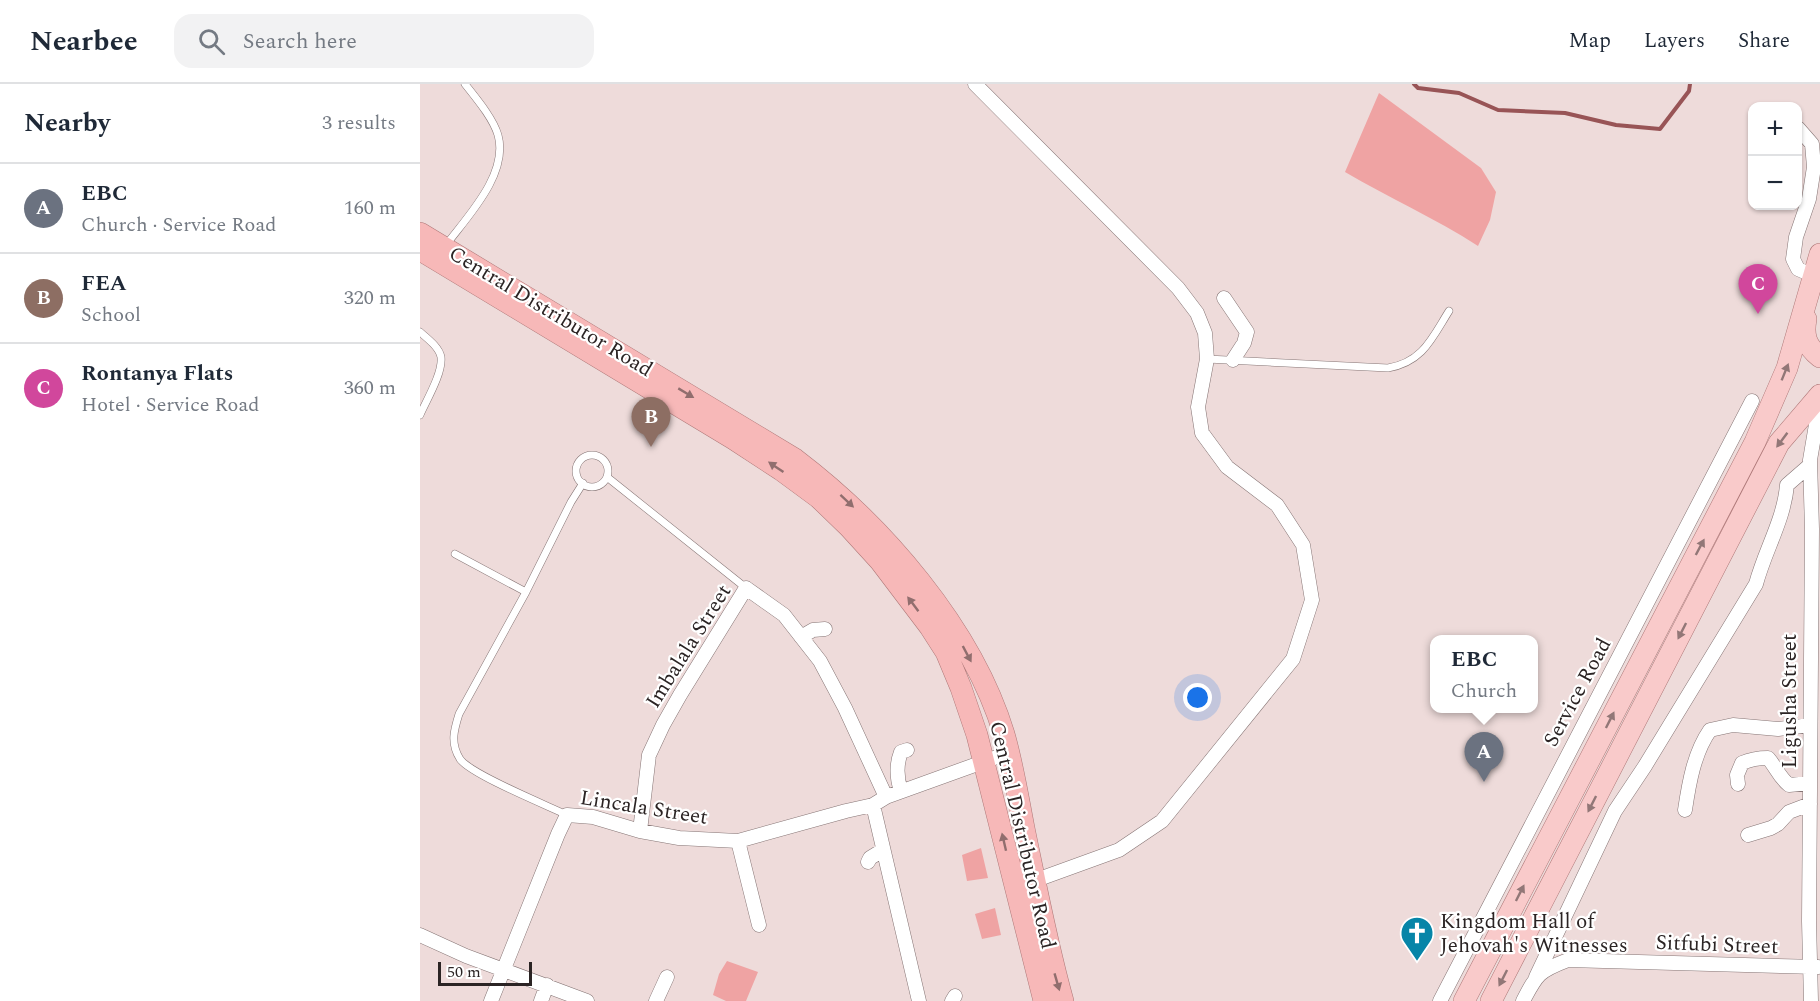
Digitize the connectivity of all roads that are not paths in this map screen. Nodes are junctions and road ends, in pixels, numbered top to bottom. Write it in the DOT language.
graph roads {
  1 [pos="465,84"];
  2 [pos="975,84"];
  3 [pos="1802,133"];
  4 [pos="420,232"];
  5 [pos="433,252"];
  6 [pos="1820,254"];
  7 [pos="1813,280"];
  8 [pos="1224,298"];
  9 [pos="1449,310"];
  10 [pos="420,333"];
  11 [pos="1820,357"];
  12 [pos="1207,359"];
  13 [pos="1233,360"];
  14 [pos="1820,395"];
  15 [pos="1820,401"];
  16 [pos="1752,402"];
  17 [pos="420,415"];
  18 [pos="1810,465"];
  19 [pos="607,477"];
  20 [pos="583,483"];
  21 [pos="455,554"];
  22 [pos="746,588"];
  23 [pos="526,592"];
  24 [pos="811,621"];
  25 [pos="825,629"];
  26 [pos="797,632"];
  27 [pos="1814,730"];
  28 [pos="907,750"];
  29 [pos="1008,753"];
  30 [pos="984,761"];
  31 [pos="1810,783"];
  32 [pos="1738,784"];
  33 [pos="901,792"];
  34 [pos="886,797"];
  35 [pos="873,805"];
  36 [pos="1685,810"];
  37 [pos="1813,813"];
  38 [pos="567,815"];
  39 [pos="640,831"];
  40 [pos="1748,835"];
  41 [pos="738,841"];
  42 [pos="883,850"];
  43 [pos="868,862"];
  44 [pos="1815,878"];
  45 [pos="1024,883"];
  46 [pos="759,925"];
  47 [pos="420,935"];
  48 [pos="1815,968"];
  49 [pos="505,971"];
  50 [pos="1536,976"];
  51 [pos="667,977"];
  52 [pos="547,985"];
  53 [pos="492,1001"];
  54 [pos="541,1001"];
  55 [pos="586,1001"];
  56 [pos="656,1001"];
  57 [pos="919,1001"];
  58 [pos="1044,1001"];
  59 [pos="1063,1001"];
  60 [pos="1440,1001"];
  61 [pos="1464,1001"];
  62 [pos="1491,1001"];
  63 [pos="1523,1001"];
  64 [pos="1811,1001"];
  1 -- 5 [label="lane"];
  2 -- 12 [label="street"];
  3 -- 7 [label="street"];
  4 -- 5 [label="highway, Central Distributor Road"];
  5 -- 29 [label="highway, Central Distributor Road, one-way"];
  30 -- 5 [label="highway, Central Distributor Road, one-way"];
  6 -- 7 [label="main road"];
  7 -- 11 [label="main road"];
  61 -- 7 [label="main road, one-way"];
  8 -- 13 [label="street"];
  9 -- 13 [label="lane"];
  10 -- 17 [label="lane"];
  12 -- 13 [label="lane"];
  12 -- 45 [label="street"];
  14 -- 62 [label="main road, one-way"];
  15 -- 18 [label="street, Ligusha Street"];
  16 -- 60 [label="street, Service Road"];
  18 -- 27 [label="street, Ligusha Street"];
  18 -- 50 [label="street"];
  19 -- 20 [label="lane"];
  19 -- 20 [label="lane"];
  19 -- 22 [label="lane"];
  20 -- 23 [label="lane"];
  21 -- 23 [label="lane"];
  22 -- 26 [label="street, Imbalala Street"];
  22 -- 39 [label="street, Imbalala Street"];
  23 -- 38 [label="lane"];
  24 -- 26 [label="street"];
  25 -- 26 [label="street"];
  26 -- 34 [label="street, Imbalala Street"];
  27 -- 31 [label="street, Ligusha Street"];
  27 -- 36 [label="street"];
  28 -- 33 [label="street"];
  29 -- 30 [label="street, Lincala Street"];
  29 -- 45 [label="highway, Central Distributor Road"];
  30 -- 33 [label="street, Lincala Street"];
  45 -- 30 [label="highway, Central Distributor Road, one-way"];
  31 -- 32 [label="street"];
  31 -- 37 [label="street, Ligusha Street"];
  33 -- 34 [label="street, Lincala Street"];
  34 -- 35 [label="street, Lincala Street"];
  35 -- 41 [label="street, Lincala Street"];
  35 -- 42 [label="street"];
  37 -- 40 [label="street"];
  37 -- 44 [label="street, Ligusha Street"];
  38 -- 39 [label="street, Lincala Street"];
  38 -- 49 [label="street, Lincala Street"];
  39 -- 41 [label="street, Lincala Street"];
  41 -- 46 [label="street"];
  42 -- 43 [label="street"];
  42 -- 57 [label="street"];
  44 -- 48 [label="street, Ligusha Street"];
  45 -- 58 [label="highway, Central Distributor Road"];
  45 -- 59 [label="highway, Central Distributor Road, one-way"];
  47 -- 49 [label="street"];
  48 -- 50 [label="street, Sitfubi Street"];
  48 -- 64 [label="street, Ligusha Street"];
  49 -- 52 [label="street"];
  49 -- 53 [label="street, Lincala Street"];
  50 -- 63 [label="street"];
  51 -- 56 [label="street"];
  52 -- 54 [label="street"];
  52 -- 55 [label="street"];
}
